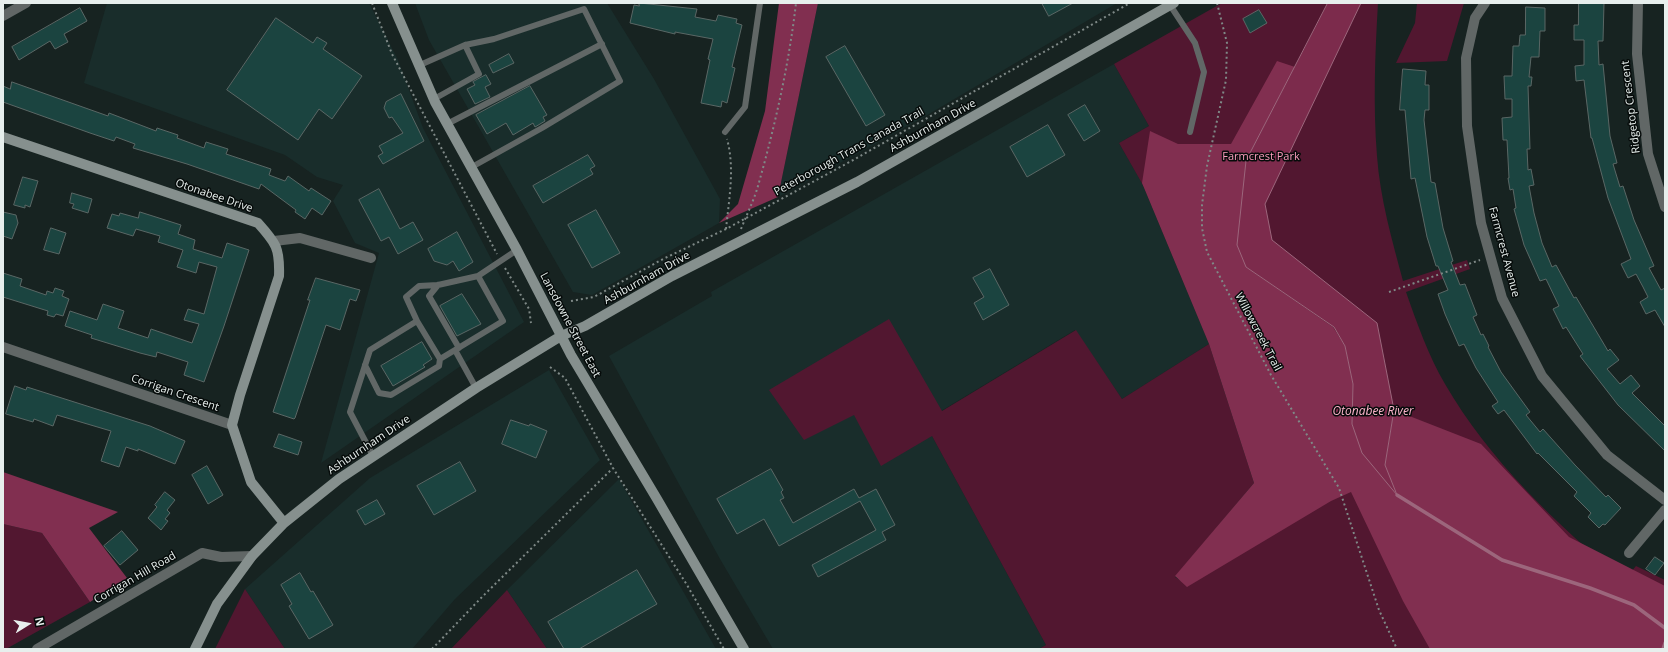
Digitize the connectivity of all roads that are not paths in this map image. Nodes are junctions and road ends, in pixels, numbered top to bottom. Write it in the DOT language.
graph roads {
  1 [pos="26,3"];
  2 [pos="392,3"];
  3 [pos="760,3"];
  4 [pos="1485,3"];
  5 [pos="1638,3"];
  6 [pos="1172,4"];
  7 [pos="3,16"];
  8 [pos="602,44"];
  9 [pos="465,45"];
  10 [pos="420,65"];
  11 [pos="434,99"];
  12 [pos="447,124"];
  13 [pos="725,132"];
  14 [pos="1190,132"];
  15 [pos="3,137"];
  16 [pos="470,168"];
  17 [pos="1665,207"];
  18 [pos="274,241"];
  19 [pos="517,250"];
  20 [pos="372,258"];
  21 [pos="478,276"];
  22 [pos="438,286"];
  23 [pos="417,321"];
  24 [pos="561,336"];
  25 [pos="3,347"];
  26 [pos="457,349"];
  27 [pos="440,359"];
  28 [pos="365,365"];
  29 [pos="476,388"];
  30 [pos="232,425"];
  31 [pos="373,456"];
  32 [pos="1665,500"];
  33 [pos="1665,510"];
  34 [pos="284,523"];
  35 [pos="1629,553"];
  36 [pos="252,556"];
  37 [pos="36,649"];
  38 [pos="195,649"];
  39 [pos="744,649"];
  1 -- 7 [label="street"];
  2 -- 10 [label="main road, Lansdowne Street East"];
  3 -- 13 [label="lane"];
  4 -- 32 [label="street, Farmcrest Avenue"];
  5 -- 17 [label="street, Ridgetop Crescent"];
  6 -- 14 [label="lane"];
  6 -- 24 [label="main road, Ashburnham Drive"];
  8 -- 9 [label="lane"];
  8 -- 12 [label="lane"];
  8 -- 16 [label="lane"];
  9 -- 10 [label="lane"];
  9 -- 11 [label="lane"];
  10 -- 11 [label="main road, Lansdowne Street East"];
  11 -- 12 [label="main road, Lansdowne Street East"];
  12 -- 16 [label="main road, Lansdowne Street East"];
  15 -- 18 [label="main road, Otonabee Drive"];
  16 -- 19 [label="main road, Lansdowne Street East"];
  18 -- 20 [label="street"];
  18 -- 30 [label="main road, Otonabee Drive"];
  19 -- 21 [label="lane"];
  19 -- 24 [label="main road, Lansdowne Street East"];
  21 -- 22 [label="lane"];
  21 -- 26 [label="lane"];
  22 -- 23 [label="lane"];
  22 -- 26 [label="lane"];
  23 -- 27 [label="lane"];
  23 -- 28 [label="lane"];
  24 -- 29 [label="main road, Ashburnham Drive"];
  24 -- 39 [label="main road, Lansdowne Street East"];
  25 -- 30 [label="street, Corrigan Crescent"];
  26 -- 27 [label="lane"];
  26 -- 29 [label="lane"];
  27 -- 28 [label="lane"];
  28 -- 31 [label="lane"];
  29 -- 31 [label="main road, Ashburnham Drive"];
  30 -- 34 [label="main road"];
  31 -- 34 [label="main road, Ashburnham Drive"];
  33 -- 35 [label="street"];
  34 -- 36 [label="main road, Ashburnham Drive"];
  36 -- 37 [label="street, Corrigan Hill Road"];
  36 -- 38 [label="main road, Ashburnham Drive"];
}
